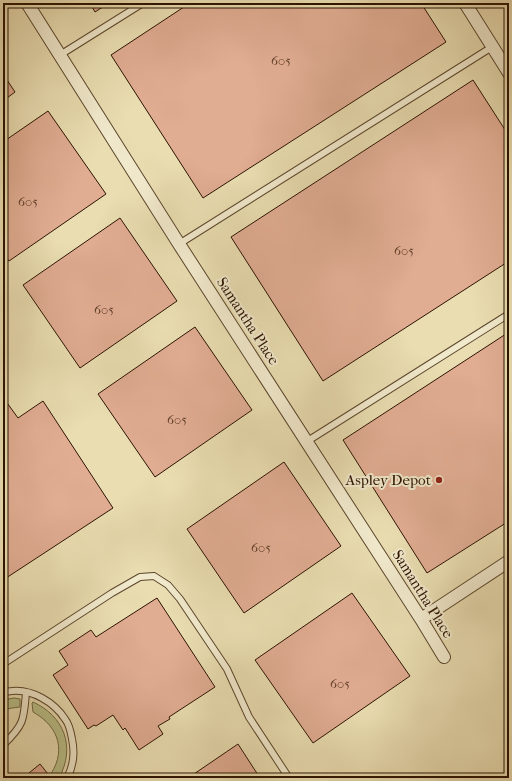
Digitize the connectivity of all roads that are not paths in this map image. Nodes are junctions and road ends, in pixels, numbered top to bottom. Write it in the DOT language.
graph roads {
  1 [pos="27,3"];
  2 [pos="143,3"];
  3 [pos="464,3"];
  4 [pos="492,47"];
  5 [pos="60,55"];
  6 [pos="509,73"];
  7 [pos="180,244"];
  8 [pos="509,314"];
  9 [pos="306,442"];
  10 [pos="509,561"];
  11 [pos="421,619"];
  12 [pos="444,657"];
  13 [pos="3,664"];
  14 [pos="26,692"];
  15 [pos="3,693"];
  16 [pos="3,745"];
  17 [pos="67,778"];
  18 [pos="289,778"];
  1 -- 5 [label="street, Samantha Place"];
  2 -- 5 [label="lane"];
  3 -- 4 [label="street"];
  4 -- 6 [label="street"];
  4 -- 7 [label="lane"];
  5 -- 7 [label="street, Samantha Place"];
  7 -- 9 [label="street, Samantha Place"];
  8 -- 9 [label="lane"];
  9 -- 11 [label="street, Samantha Place"];
  10 -- 11 [label="street"];
  11 -- 12 [label="street, Samantha Place"];
  13 -- 18 [label="lane"];
  14 -- 15 [label="lane"];
  14 -- 16 [label="lane"];
  14 -- 17 [label="lane"];
}
